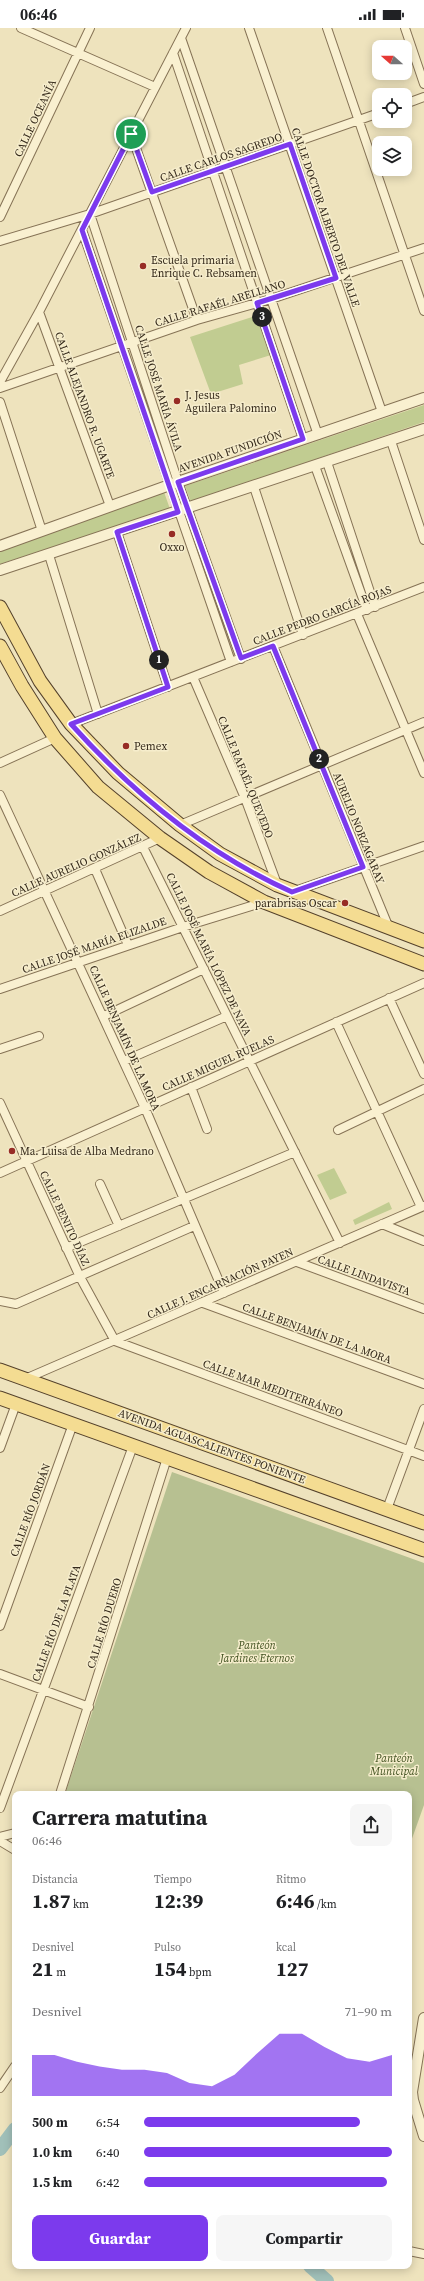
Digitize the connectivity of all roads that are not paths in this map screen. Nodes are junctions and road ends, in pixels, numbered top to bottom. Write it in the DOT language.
graph roads {
  1 [pos="21,28"];
  2 [pos="90,28"];
  3 [pos="186,28"];
  4 [pos="249,28"];
  5 [pos="327,28"];
  6 [pos="405,28"];
  7 [pos="181,38"];
  8 [pos="78,53"];
  9 [pos="173,54"];
  10 [pos="424,84"];
  11 [pos="156,87"];
  12 [pos="424,97"];
  13 [pos="412,101"];
  14 [pos="372,115"];
  15 [pos="359,120"];
  16 [pos="131,134"];
  17 [pos="290,144"];
  18 [pos="225,166"];
  19 [pos="213,171"];
  20 [pos="152,192"];
  21 [pos="90,214"];
  22 [pos="0,217"];
  23 [pos="82,230"];
  24 [pos="0,241"];
  25 [pos="424,248"];
  26 [pos="405,254"];
  27 [pos="336,278"];
  28 [pos="271,299"];
  29 [pos="257,303"];
  30 [pos="424,311"];
  31 [pos="39,312"];
  32 [pos="197,320"];
  33 [pos="132,343"];
  34 [pos="122,346"];
  35 [pos="60,367"];
  36 [pos="0,382"];
  37 [pos="0,388"];
  38 [pos="424,398"];
  39 [pos="0,402"];
  40 [pos="382,412"];
  41 [pos="424,429"];
  42 [pos="318,434"];
  43 [pos="303,439"];
  44 [pos="391,441"];
  45 [pos="327,462"];
  46 [pos="315,466"];
  47 [pos="174,483"];
  48 [pos="254,487"];
  49 [pos="110,506"];
  50 [pos="189,509"];
  51 [pos="178,512"];
  52 [pos="42,531"];
  53 [pos="117,532"];
  54 [pos="424,540"];
  55 [pos="0,546"];
  56 [pos="49,555"];
  57 [pos="0,570"];
  58 [pos="424,588"];
  59 [pos="0,607"];
  60 [pos="371,608"];
  61 [pos="357,614"];
  62 [pos="302,635"];
  63 [pos="0,646"];
  64 [pos="273,646"];
  65 [pos="241,658"];
  66 [pos="231,662"];
  67 [pos="193,677"];
  68 [pos="168,687"];
  69 [pos="98,714"];
  70 [pos="424,722"];
  71 [pos="71,724"];
  72 [pos="406,730"];
  73 [pos="55,738"];
  74 [pos="0,763"];
  75 [pos="321,765"];
  76 [pos="424,773"];
  77 [pos="0,795"];
  78 [pos="245,798"];
  79 [pos="180,825"];
  80 [pos="160,838"];
  81 [pos="424,846"];
  82 [pos="143,847"];
  83 [pos="363,867"];
  84 [pos="95,869"];
  85 [pos="277,885"];
  86 [pos="44,892"];
  87 [pos="292,892"];
  88 [pos="264,902"];
  89 [pos="0,911"];
  90 [pos="183,927"];
  91 [pos="389,929"];
  92 [pos="424,941"];
  93 [pos="128,945"];
  94 [pos="78,962"];
  95 [pos="424,964"];
  96 [pos="204,969"];
  97 [pos="424,982"];
  98 [pos="0,989"];
  99 [pos="388,998"];
  100 [pos="104,1016"];
  101 [pos="227,1016"];
  102 [pos="336,1022"];
  103 [pos="39,1036"];
  104 [pos="0,1049"];
  105 [pos="124,1061"];
  106 [pos="250,1061"];
  107 [pos="424,1074"];
  108 [pos="191,1087"];
  109 [pos="424,1089"];
  110 [pos="0,1103"];
  111 [pos="145,1108"];
  112 [pos="378,1111"];
  113 [pos="207,1129"];
  114 [pos="338,1130"];
  115 [pos="295,1152"];
  116 [pos="26,1161"];
  117 [pos="0,1173"];
  118 [pos="100,1184"];
  119 [pos="183,1199"];
  120 [pos="422,1207"];
  121 [pos="382,1224"];
  122 [pos="119,1226"];
  123 [pos="194,1226"];
  124 [pos="424,1241"];
  125 [pos="340,1243"];
  126 [pos="66,1248"];
  127 [pos="297,1262"];
  128 [pos="80,1277"];
  129 [pos="224,1293"];
  130 [pos="0,1301"];
  131 [pos="203,1303"];
  132 [pos="424,1309"];
  133 [pos="114,1341"];
  134 [pos="0,1370"];
  135 [pos="25,1379"];
  136 [pos="424,1384"];
  137 [pos="0,1398"];
  138 [pos="16,1404"];
  139 [pos="424,1409"];
  140 [pos="73,1424"];
  141 [pos="132,1446"];
  142 [pos="0,1448"];
  143 [pos="408,1451"];
  144 [pos="424,1456"];
  145 [pos="168,1458"];
  146 [pos="387,1509"];
  147 [pos="424,1523"];
  148 [pos="424,1550"];
  149 [pos="0,1626"];
  150 [pos="0,1674"];
  151 [pos="43,1690"];
  152 [pos="89,1707"];
  153 [pos="61,1791"];
  154 [pos="0,1808"];
  155 [pos="12,1834"];
  156 [pos="0,1837"];
  157 [pos="0,1840"];
  158 [pos="12,1848"];
  159 [pos="424,2018"];
  160 [pos="12,2070"];
  161 [pos="0,2088"];
  162 [pos="412,2094"];
  163 [pos="412,2102"];
  164 [pos="422,2117"];
  165 [pos="424,2136"];
  166 [pos="412,2252"];
  167 [pos="424,2254"];
  1 -- 8 [label="street"];
  2 -- 8 [label="street, CALLE OCEANÍA"];
  3 -- 7 [label="street"];
  4 -- 17 [label="street, CALLE DOCTOR ALBERTO DEL VALLE"];
  5 -- 15 [label="street"];
  6 -- 10 [label="street"];
  7 -- 9 [label="street"];
  7 -- 18 [label="street"];
  8 -- 11 [label="street"];
  8 -- 22 [label="street, CALLE OCEANÍA"];
  9 -- 11 [label="street"];
  9 -- 19 [label="street"];
  11 -- 16 [label="street"];
  12 -- 13 [label="street"];
  14 -- 15 [label="street, CALLE CARLOS SAGREDO"];
  15 -- 17 [label="street, CALLE CARLOS SAGREDO"];
  15 -- 26 [label="street"];
  16 -- 20 [label="street"];
  16 -- 21 [label="street"];
  17 -- 18 [label="street, CALLE CARLOS SAGREDO"];
  17 -- 27 [label="street, CALLE DOCTOR ALBERTO DEL VALLE"];
  18 -- 19 [label="street, CALLE CARLOS SAGREDO"];
  18 -- 28 [label="street"];
  19 -- 20 [label="street, CALLE CARLOS SAGREDO"];
  19 -- 29 [label="street"];
  20 -- 21 [label="street, CALLE CARLOS SAGREDO"];
  20 -- 32 [label="street"];
  21 -- 23 [label="street"];
  21 -- 24 [label="street, CALLE CARLOS SAGREDO"];
  21 -- 33 [label="street, CALLE JOSÉ MARÍA ÁVILA"];
  23 -- 31 [label="street"];
  23 -- 34 [label="street, CALLE JOSÉ MARÍA ÁVILA"];
  25 -- 26 [label="street, CALLE RAFAÉL ARELLANO"];
  26 -- 27 [label="street, CALLE RAFAÉL ARELLANO"];
  26 -- 30 [label="street"];
  27 -- 28 [label="street, CALLE RAFAÉL ARELLANO"];
  27 -- 40 [label="street, CALLE DOCTOR ALBERTO DEL VALLE"];
  28 -- 29 [label="street, CALLE RAFAÉL ARELLANO"];
  28 -- 42 [label="street"];
  29 -- 32 [label="street, CALLE RAFAÉL ARELLANO"];
  29 -- 43 [label="street"];
  31 -- 35 [label="street, CALLE ALEJANDRO R. UGARTE"];
  31 -- 36 [label="street"];
  32 -- 33 [label="street, CALLE RAFAÉL ARELLANO"];
  33 -- 34 [label="street, CALLE RAFAÉL ARELLANO"];
  33 -- 47 [label="street, CALLE JOSÉ MARÍA ÁVILA"];
  34 -- 35 [label="street, CALLE RAFAÉL ARELLANO"];
  34 -- 47 [label="street, CALLE JOSÉ MARÍA ÁVILA"];
  35 -- 37 [label="street, CALLE RAFAÉL ARELLANO"];
  35 -- 49 [label="street, CALLE ALEJANDRO R. UGARTE"];
  38 -- 40 [label="street, AVENIDA FUNDICIÓN"];
  39 -- 52 [label="street"];
  40 -- 42 [label="street, AVENIDA FUNDICIÓN"];
  41 -- 44 [label="street"];
  42 -- 43 [label="street, AVENIDA FUNDICIÓN"];
  43 -- 47 [label="street, AVENIDA FUNDICIÓN"];
  44 -- 45 [label="street"];
  44 -- 54 [label="street"];
  45 -- 46 [label="street"];
  45 -- 60 [label="street"];
  46 -- 48 [label="street"];
  46 -- 60 [label="street"];
  47 -- 49 [label="street, AVENIDA FUNDICIÓN"];
  47 -- 50 [label="street, CALLE JOSÉ MARÍA ÁVILA"];
  47 -- 51 [label="street, CALLE JOSÉ MARÍA ÁVILA"];
  48 -- 50 [label="street"];
  48 -- 62 [label="street"];
  49 -- 52 [label="street, AVENIDA FUNDICIÓN"];
  50 -- 51 [label="street"];
  50 -- 65 [label="street, CALLE JOSÉ MARÍA ÁVILA"];
  51 -- 53 [label="street"];
  51 -- 66 [label="street, CALLE JOSÉ MARÍA ÁVILA"];
  52 -- 55 [label="street, AVENIDA FUNDICIÓN"];
  53 -- 56 [label="street"];
  53 -- 68 [label="street"];
  56 -- 57 [label="street"];
  56 -- 69 [label="street"];
  58 -- 60 [label="street, CALLE PEDRO GARCÍA ROJAS"];
  59 -- 71 [label="main road"];
  60 -- 61 [label="street, CALLE PEDRO GARCÍA ROJAS"];
  61 -- 62 [label="street, CALLE PEDRO GARCÍA ROJAS"];
  61 -- 72 [label="street"];
  62 -- 64 [label="street, CALLE PEDRO GARCÍA ROJAS"];
  63 -- 73 [label="main road"];
  64 -- 65 [label="street, CALLE PEDRO GARCÍA ROJAS"];
  64 -- 75 [label="street, AURELIO NORZAGARAY"];
  65 -- 66 [label="street, CALLE PEDRO GARCÍA ROJAS"];
  66 -- 67 [label="street, CALLE PEDRO GARCÍA ROJAS"];
  67 -- 68 [label="street, CALLE PEDRO GARCÍA ROJAS"];
  67 -- 78 [label="street, CALLE RAFAÉL QUEVEDO"];
  68 -- 69 [label="street, CALLE PEDRO GARCÍA ROJAS"];
  69 -- 71 [label="street, CALLE PEDRO GARCÍA ROJAS"];
  70 -- 72 [label="street"];
  71 -- 79 [label="main road"];
  72 -- 75 [label="street"];
  72 -- 76 [label="street"];
  73 -- 74 [label="street"];
  73 -- 80 [label="main road"];
  75 -- 78 [label="street"];
  75 -- 83 [label="street, AURELIO NORZAGARAY"];
  77 -- 86 [label="street, CALLE BENJAMÍN DE LA MORA"];
  78 -- 79 [label="street"];
  78 -- 85 [label="street, CALLE RAFAÉL QUEVEDO"];
  79 -- 85 [label="main road"];
  80 -- 82 [label="street, CALLE AURELIO GONZÁLEZ"];
  80 -- 88 [label="main road"];
  81 -- 83 [label="street"];
  82 -- 84 [label="street, CALLE AURELIO GONZÁLEZ"];
  82 -- 90 [label="street, CALLE JOSÉ MARÍA LÓPEZ DE NAVA"];
  83 -- 87 [label="street"];
  83 -- 91 [label="street, AURELIO NORZAGARAY"];
  84 -- 86 [label="street, CALLE AURELIO GONZÁLEZ"];
  84 -- 93 [label="street"];
  85 -- 87 [label="main road"];
  86 -- 89 [label="street, CALLE AURELIO GONZÁLEZ"];
  86 -- 94 [label="street, CALLE BENJAMÍN DE LA MORA"];
  87 -- 91 [label="main road"];
  88 -- 90 [label="street, CALLE JOSÉ MARÍA ELIZALDE"];
  88 -- 95 [label="main road"];
  90 -- 93 [label="street, CALLE JOSÉ MARÍA ELIZALDE"];
  90 -- 96 [label="street, CALLE JOSÉ MARÍA LÓPEZ DE NAVA"];
  91 -- 92 [label="main road"];
  93 -- 94 [label="street, CALLE JOSÉ MARÍA ELIZALDE"];
  94 -- 98 [label="street, CALLE JOSÉ MARÍA ELIZALDE"];
  94 -- 100 [label="street, CALLE BENJAMÍN DE LA MORA"];
  96 -- 100 [label="street"];
  96 -- 101 [label="street, CALLE JOSÉ MARÍA LÓPEZ DE NAVA"];
  97 -- 99 [label="street, CALLE MIGUEL RUELAS"];
  99 -- 102 [label="street, CALLE MIGUEL RUELAS"];
  99 -- 107 [label="street"];
  100 -- 105 [label="street, CALLE BENJAMÍN DE LA MORA"];
  101 -- 105 [label="street"];
  101 -- 106 [label="street, CALLE JOSÉ MARÍA LÓPEZ DE NAVA"];
  102 -- 106 [label="street, CALLE MIGUEL RUELAS"];
  102 -- 112 [label="street"];
  103 -- 104 [label="street"];
  105 -- 111 [label="street, CALLE BENJAMÍN DE LA MORA"];
  106 -- 108 [label="street, CALLE MIGUEL RUELAS"];
  106 -- 115 [label="street, CALLE JOSÉ MARÍA LÓPEZ DE NAVA"];
  108 -- 111 [label="street, CALLE MIGUEL RUELAS"];
  108 -- 113 [label="street"];
  109 -- 112 [label="street"];
  110 -- 116 [label="street, CALLE BENITO DÍAZ"];
  111 -- 116 [label="street, CALLE MIGUEL RUELAS"];
  111 -- 119 [label="street, CALLE BENJAMÍN DE LA MORA"];
  112 -- 114 [label="street"];
  112 -- 120 [label="street"];
  115 -- 119 [label="street"];
  115 -- 125 [label="street, CALLE JOSÉ MARÍA LÓPEZ DE NAVA"];
  116 -- 117 [label="street, CALLE MIGUEL RUELAS"];
  116 -- 126 [label="street, CALLE BENITO DÍAZ"];
  118 -- 122 [label="street"];
  119 -- 122 [label="street"];
  119 -- 123 [label="street, CALLE BENJAMÍN DE LA MORA"];
  120 -- 121 [label="street, CALLE J. ENCARNACIÓN PAYEN"];
  121 -- 124 [label="street"];
  121 -- 125 [label="street, CALLE J. ENCARNACIÓN PAYEN"];
  122 -- 126 [label="street"];
  123 -- 128 [label="street"];
  123 -- 129 [label="street, CALLE BENJAMÍN DE LA MORA"];
  125 -- 127 [label="street, CALLE J. ENCARNACIÓN PAYEN"];
  126 -- 128 [label="street, CALLE BENITO DÍAZ"];
  127 -- 129 [label="street, CALLE J. ENCARNACIÓN PAYEN"];
  127 -- 132 [label="street, CALLE LINDAVISTA"];
  128 -- 130 [label="street"];
  128 -- 133 [label="street, CALLE BENITO DÍAZ"];
  129 -- 131 [label="street, CALLE J. ENCARNACIÓN PAYEN"];
  131 -- 133 [label="street, CALLE J. ENCARNACIÓN PAYEN"];
  131 -- 136 [label="street, CALLE BENJAMÍN DE LA MORA"];
  133 -- 135 [label="street, CALLE J. ENCARNACIÓN PAYEN"];
  133 -- 143 [label="street, CALLE MAR MEDITERRÁNEO"];
  134 -- 135 [label="main road, AVENIDA AGUASCALIENTES PONIENTE"];
  135 -- 146 [label="main road, AVENIDA AGUASCALIENTES PONIENTE"];
  137 -- 138 [label="main road"];
  138 -- 140 [label="main road"];
  138 -- 142 [label="street"];
  139 -- 143 [label="street"];
  140 -- 141 [label="main road"];
  140 -- 149 [label="street, CALLE RÍO JORDÁN"];
  141 -- 145 [label="main road"];
  141 -- 151 [label="street, CALLE RÍO DE LA PLATA"];
  143 -- 144 [label="street, CALLE MAR MEDITERRÁNEO"];
  143 -- 146 [label="street"];
  145 -- 148 [label="main road"];
  145 -- 152 [label="street, CALLE RÍO DUERO"];
  146 -- 147 [label="main road, AVENIDA AGUASCALIENTES PONIENTE"];
  150 -- 151 [label="street"];
  151 -- 152 [label="street"];
  151 -- 154 [label="street, CALLE RÍO DE LA PLATA"];
  152 -- 153 [label="street, CALLE RÍO DUERO"];
  155 -- 156 [label="street"];
  157 -- 158 [label="street"];
  159 -- 162 [label="street"];
  160 -- 161 [label="street"];
  163 -- 164 [label="street"];
  164 -- 165 [label="street"];
  166 -- 167 [label="street"];
}
